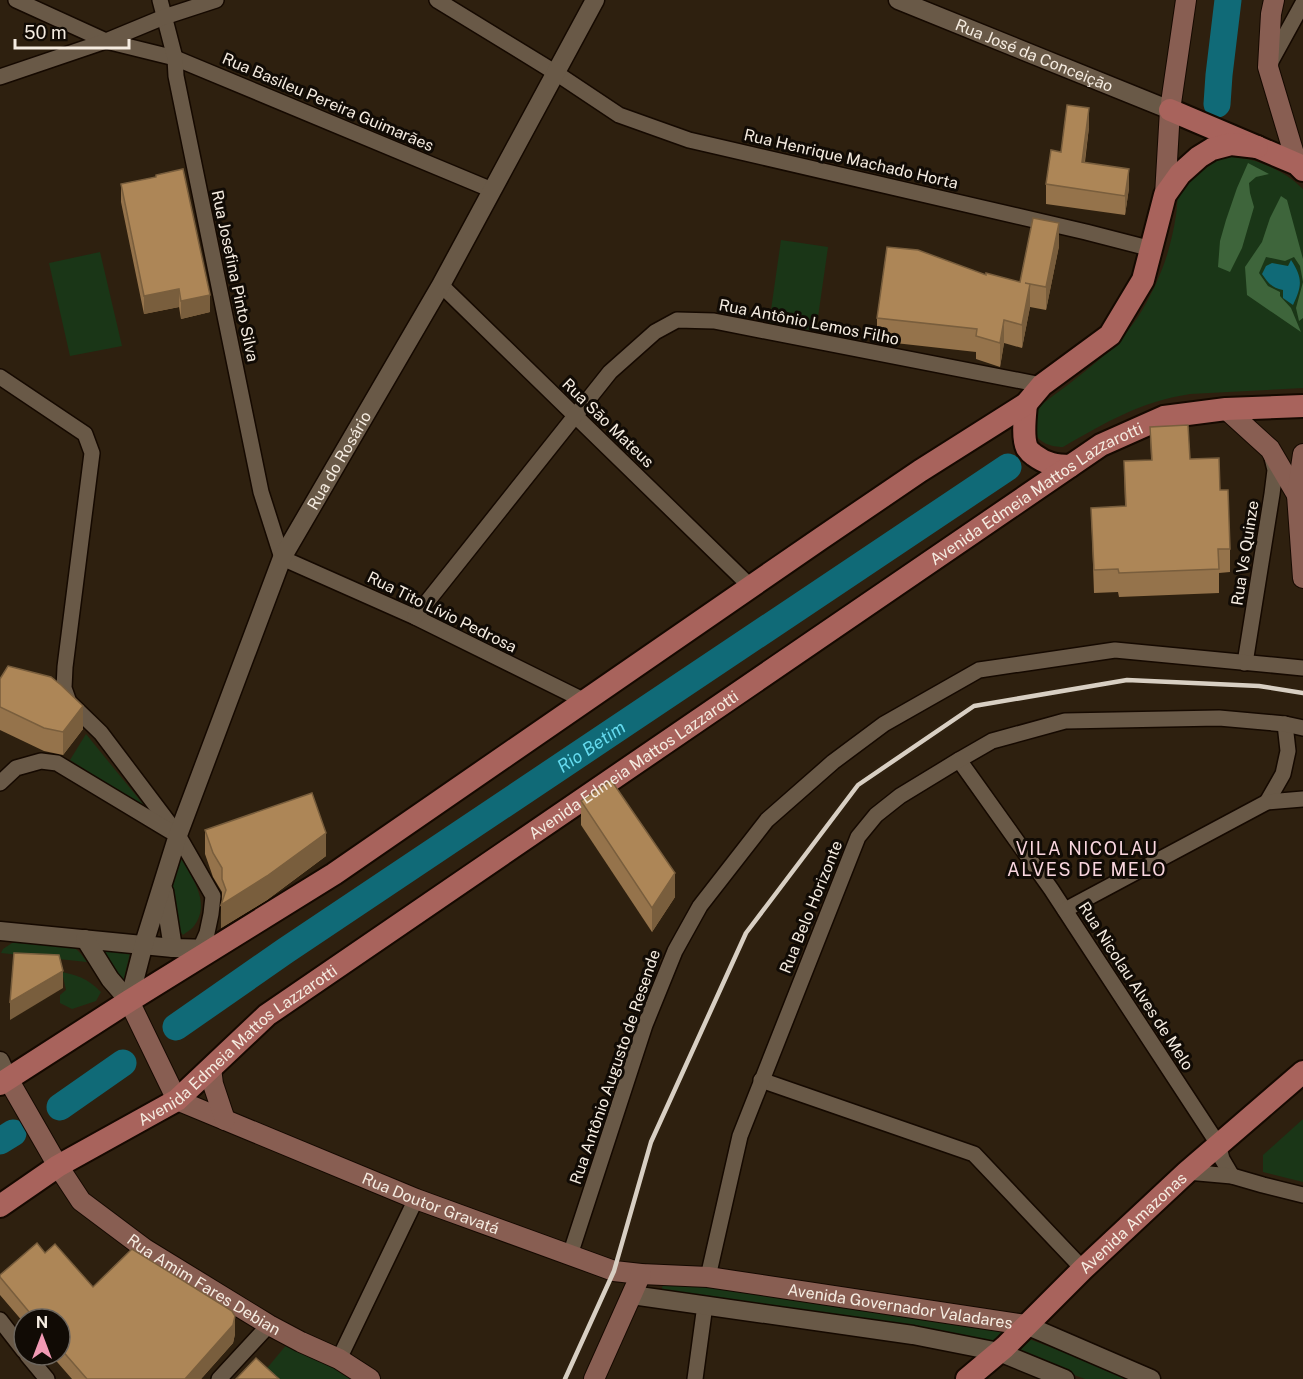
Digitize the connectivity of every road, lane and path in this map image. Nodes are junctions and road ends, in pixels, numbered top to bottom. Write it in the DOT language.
graph roads {
  1 [pos="15,0"];
  2 [pos="160,0"];
  3 [pos="216,0"];
  4 [pos="437,0"];
  5 [pos="595,0"];
  6 [pos="898,0"];
  7 [pos="1186,0"];
  8 [pos="1274,0"];
  9 [pos="1303,3"];
  10 [pos="164,17"];
  11 [pos="106,40"];
  12 [pos="175,58"];
  13 [pos="1268,67"];
  14 [pos="555,73"];
  15 [pos="0,77"];
  16 [pos="1170,110"];
  17 [pos="1257,147"];
  18 [pos="1300,167"];
  19 [pos="492,190"];
  20 [pos="1165,195"];
  21 [pos="1152,249"];
  22 [pos="441,285"];
  23 [pos="0,377"];
  24 [pos="1042,385"];
  25 [pos="1026,404"];
  26 [pos="1303,406"];
  27 [pos="1226,410"];
  28 [pos="576,416"];
  29 [pos="1270,449"];
  30 [pos="1303,455"];
  31 [pos="1070,466"];
  32 [pos="1297,495"];
  33 [pos="282,558"];
  34 [pos="1303,578"];
  35 [pos="750,586"];
  36 [pos="415,617"];
  37 [pos="1245,663"];
  38 [pos="1303,668"];
  39 [pos="585,701"];
  40 [pos="1285,724"];
  41 [pos="1303,728"];
  42 [pos="959,760"];
  43 [pos="0,783"];
  44 [pos="1303,799"];
  45 [pos="1267,802"];
  46 [pos="178,835"];
  47 [pos="163,886"];
  48 [pos="1065,910"];
  49 [pos="2,934"];
  50 [pos="85,939"];
  51 [pos="144,946"];
  52 [pos="173,948"];
  53 [pos="207,949"];
  54 [pos="129,1001"];
  55 [pos="212,1068"];
  56 [pos="1303,1073"];
  57 [pos="3,1075"];
  58 [pos="761,1080"];
  59 [pos="177,1100"];
  60 [pos="225,1120"];
  61 [pos="1218,1144"];
  62 [pos="58,1166"];
  63 [pos="1187,1172"];
  64 [pos="1232,1176"];
  65 [pos="1303,1195"];
  66 [pos="416,1199"];
  67 [pos="0,1206"];
  68 [pos="570,1255"];
  69 [pos="1083,1269"];
  70 [pos="640,1274"];
  71 [pos="708,1277"];
  72 [pos="632,1295"];
  73 [pos="705,1305"];
  74 [pos="0,1320"];
  75 [pos="269,1325"];
  76 [pos="1026,1325"];
  77 [pos="12,1335"];
  78 [pos="999,1352"];
  79 [pos="339,1359"];
  80 [pos="37,1367"];
  81 [pos="47,1379"];
  82 [pos="219,1379"];
  83 [pos="370,1379"];
  84 [pos="594,1379"];
  85 [pos="696,1379"];
  86 [pos="967,1379"];
  87 [pos="1065,1379"];
  88 [pos="1151,1379"];
  1 -- 11 [label="street, Rua Basileu Pereira Guimarães"];
  2 -- 10 [label="street, Rua Josefina Pinto Silva"];
  3 -- 10 [label="street"];
  4 -- 14 [label="street, Rua Henrique Machado Horta"];
  5 -- 14 [label="street, Rua do Rosário"];
  6 -- 16 [label="street, Rua José da Conceição"];
  7 -- 16 [label="main road"];
  8 -- 13 [label="main road"];
  9 -- 13 [label="street"];
  10 -- 11 [label="street"];
  10 -- 12 [label="street, Rua Josefina Pinto Silva"];
  11 -- 12 [label="street, Rua Basileu Pereira Guimarães"];
  11 -- 15 [label="street"];
  12 -- 19 [label="street, Rua Basileu Pereira Guimarães"];
  12 -- 33 [label="street, Rua Josefina Pinto Silva"];
  13 -- 18 [label="main road"];
  14 -- 19 [label="street, Rua do Rosário"];
  14 -- 21 [label="street, Rua Henrique Machado Horta"];
  16 -- 17 [label="main road"];
  16 -- 20 [label="main road"];
  17 -- 18 [label="main road"];
  17 -- 20 [label="main road"];
  19 -- 22 [label="street, Rua do Rosário"];
  20 -- 21 [label="main road"];
  21 -- 24 [label="main road"];
  22 -- 28 [label="street, Rua São Mateus"];
  22 -- 33 [label="street, Rua do Rosário"];
  23 -- 46 [label="street"];
  24 -- 25 [label="main road"];
  24 -- 28 [label="street, Rua Antônio Lemos Filho"];
  25 -- 31 [label="main road"];
  25 -- 35 [label="main road"];
  26 -- 27 [label="main road, Avenida Edmeia Mattos Lazzarotti"];
  27 -- 29 [label="main road"];
  27 -- 31 [label="main road, Avenida Edmeia Mattos Lazzarotti"];
  28 -- 35 [label="street, Rua São Mateus"];
  28 -- 36 [label="street, Rua Antônio Lemos Filho"];
  29 -- 32 [label="main road"];
  29 -- 37 [label="street, Rua Vs Quinze"];
  30 -- 32 [label="main road"];
  31 -- 55 [label="main road, Avenida Edmeia Mattos Lazzarotti"];
  32 -- 34 [label="main road"];
  33 -- 36 [label="street, Rua Tito Lívio Pedrosa"];
  33 -- 46 [label="street, Rua do Rosário"];
  35 -- 39 [label="main road"];
  36 -- 39 [label="street, Rua Tito Lívio Pedrosa"];
  37 -- 38 [label="street, Rua Antônio Augusto de Resende"];
  37 -- 68 [label="street, Rua Antônio Augusto de Resende"];
  39 -- 53 [label="main road"];
  40 -- 41 [label="street, Rua Belo Horizonte"];
  40 -- 42 [label="street, Rua Belo Horizonte"];
  40 -- 45 [label="street"];
  42 -- 48 [label="street, Rua Nicolau Alves de Melo"];
  42 -- 58 [label="street, Rua Belo Horizonte"];
  43 -- 46 [label="street"];
  44 -- 45 [label="street"];
  45 -- 48 [label="street"];
  46 -- 47 [label="street, Rua do Rosário"];
  46 -- 53 [label="street"];
  47 -- 51 [label="street, Rua do Rosário"];
  47 -- 52 [label="street"];
  48 -- 61 [label="street, Rua Nicolau Alves de Melo"];
  49 -- 50 [label="street"];
  50 -- 51 [label="street"];
  50 -- 54 [label="street"];
  51 -- 52 [label="street"];
  51 -- 54 [label="street, Rua do Rosário"];
  52 -- 53 [label="street"];
  53 -- 54 [label="main road"];
  54 -- 57 [label="main road"];
  54 -- 59 [label="main road"];
  55 -- 59 [label="main road, Avenida Edmeia Mattos Lazzarotti"];
  55 -- 60 [label="main road"];
  56 -- 61 [label="main road, Avenida Amazonas"];
  57 -- 62 [label="main road, Rua Amim Fares Debian"];
  58 -- 69 [label="street"];
  58 -- 71 [label="street, Rua Belo Horizonte"];
  59 -- 60 [label="main road, Rua Doutor Gravatá"];
  59 -- 62 [label="main road, Avenida Edmeia Mattos Lazzarotti"];
  60 -- 66 [label="main road, Rua Doutor Gravatá"];
  61 -- 63 [label="main road, Avenida Amazonas"];
  61 -- 64 [label="street, Rua Nicolau Alves de Melo"];
  62 -- 67 [label="main road, Avenida Edmeia Mattos Lazzarotti"];
  62 -- 75 [label="main road, Rua Amim Fares Debian"];
  63 -- 64 [label="street"];
  63 -- 69 [label="main road, Avenida Amazonas"];
  64 -- 65 [label="street"];
  66 -- 68 [label="main road, Rua Doutor Gravatá"];
  66 -- 79 [label="street"];
  68 -- 70 [label="main road, Rua Doutor Gravatá"];
  69 -- 76 [label="main road, Avenida Amazonas"];
  70 -- 71 [label="main road, Avenida Governador Valadares"];
  70 -- 72 [label="main road"];
  71 -- 76 [label="main road, Avenida Governador Valadares"];
  72 -- 73 [label="street, Avenida Governador Valadares"];
  72 -- 84 [label="main road"];
  73 -- 78 [label="street, Avenida Governador Valadares"];
  73 -- 85 [label="street"];
  74 -- 77 [label="street"];
  75 -- 79 [label="main road, Rua Amim Fares Debian"];
  75 -- 82 [label="street"];
  76 -- 78 [label="main road, Avenida Amazonas"];
  76 -- 88 [label="street, Avenida Governador Valadares"];
  78 -- 86 [label="main road, Avenida Amazonas"];
  78 -- 87 [label="street, Avenida Governador Valadares"];
  79 -- 83 [label="main road, Rua Amim Fares Debian"];
  80 -- 81 [label="street"];
}
